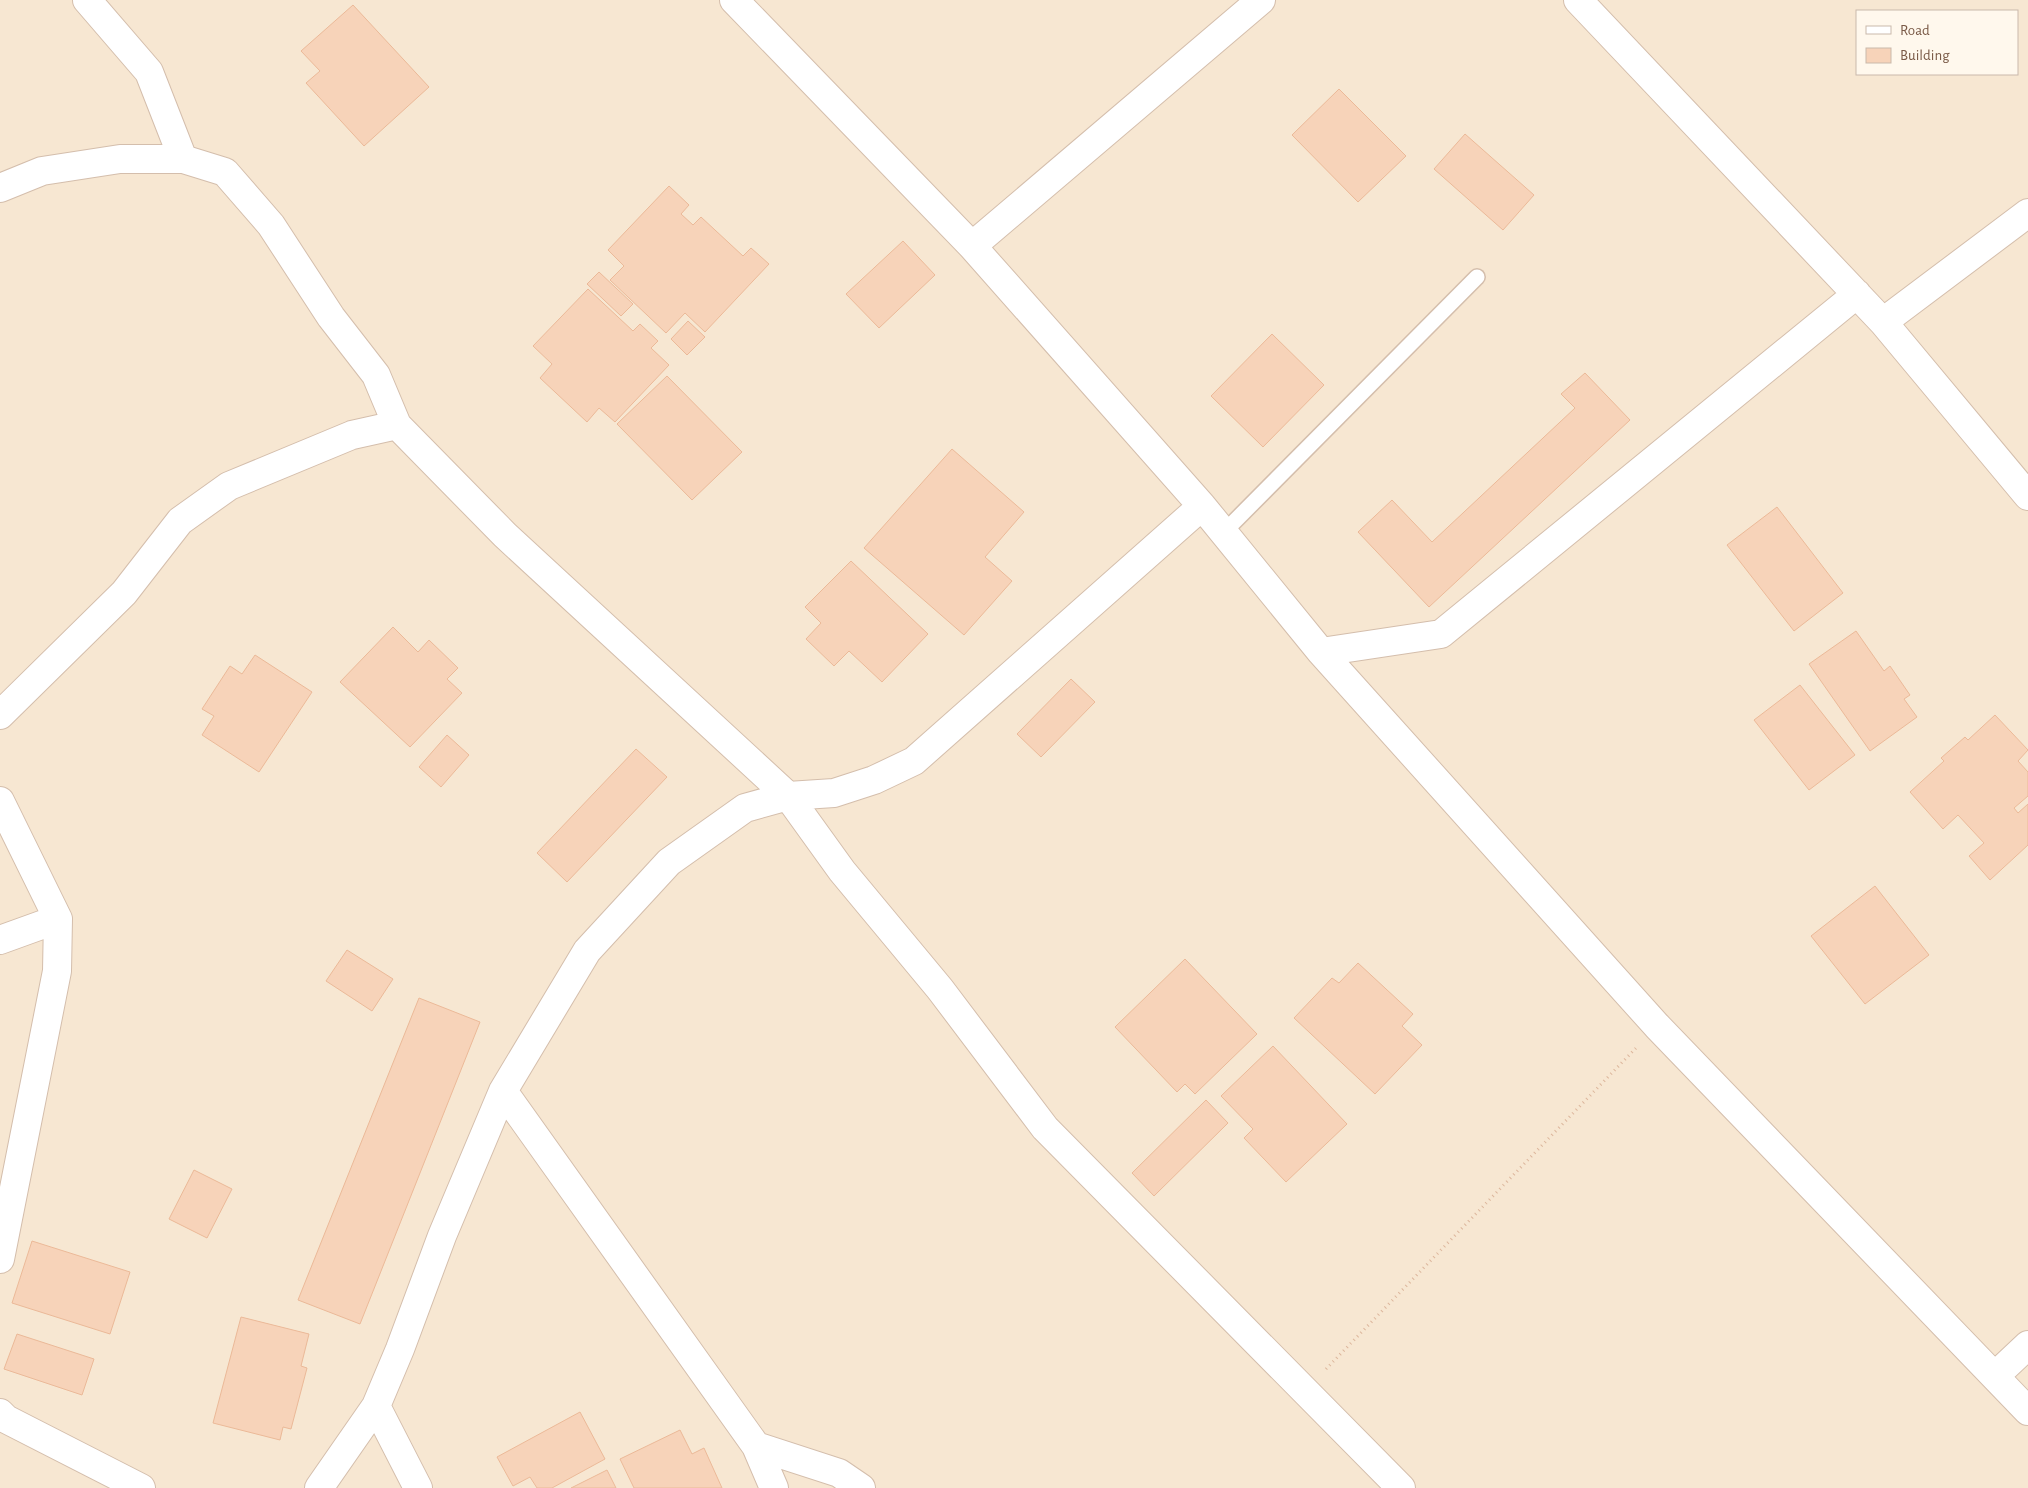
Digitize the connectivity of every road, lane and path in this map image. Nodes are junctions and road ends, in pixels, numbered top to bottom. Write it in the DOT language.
graph roads {
  1 [pos="87,0"];
  2 [pos="734,0"];
  3 [pos="1260,0"];
  4 [pos="1578,0"];
  5 [pos="183,159"];
  6 [pos="0,188"];
  7 [pos="2028,213"];
  8 [pos="972,246"];
  9 [pos="1477,277"];
  10 [pos="1856,294"];
  11 [pos="1883,322"];
  12 [pos="398,425"];
  13 [pos="2028,496"];
  14 [pos="1202,506"];
  15 [pos="1224,532"];
  16 [pos="1321,652"];
  17 [pos="0,715"];
  18 [pos="788,796"];
  19 [pos="0,801"];
  20 [pos="58,919"];
  21 [pos="0,940"];
  22 [pos="1658,1026"];
  23 [pos="503,1091"];
  24 [pos="2,1246"];
  25 [pos="2028,1345"];
  26 [pos="1995,1376"];
  27 [pos="1306,1391"];
  28 [pos="376,1406"];
  29 [pos="2028,1411"];
  30 [pos="0,1413"];
  31 [pos="756,1446"];
  32 [pos="141,1488"];
  33 [pos="319,1488"];
  34 [pos="418,1488"];
  35 [pos="774,1488"];
  36 [pos="861,1488"];
  37 [pos="1401,1488"];
  1 -- 5 [label="street"];
  2 -- 8 [label="street"];
  3 -- 8 [label="street"];
  4 -- 10 [label="street"];
  5 -- 6 [label="street"];
  5 -- 12 [label="street"];
  7 -- 11 [label="street"];
  8 -- 14 [label="street"];
  9 -- 15 [label="lane"];
  10 -- 11 [label="street"];
  10 -- 16 [label="street"];
  11 -- 13 [label="street"];
  12 -- 17 [label="street"];
  12 -- 18 [label="street"];
  14 -- 15 [label="street"];
  14 -- 18 [label="street"];
  15 -- 16 [label="street"];
  16 -- 22 [label="street"];
  18 -- 23 [label="street"];
  18 -- 27 [label="street"];
  19 -- 20 [label="street"];
  20 -- 21 [label="street"];
  20 -- 24 [label="street"];
  22 -- 26 [label="street"];
  22 -- 27 [label="path"];
  23 -- 28 [label="street"];
  23 -- 31 [label="street"];
  25 -- 26 [label="street"];
  26 -- 29 [label="street"];
  27 -- 37 [label="street"];
  28 -- 33 [label="street"];
  28 -- 34 [label="street"];
  30 -- 32 [label="street"];
  31 -- 35 [label="street"];
  31 -- 36 [label="street"];
}
